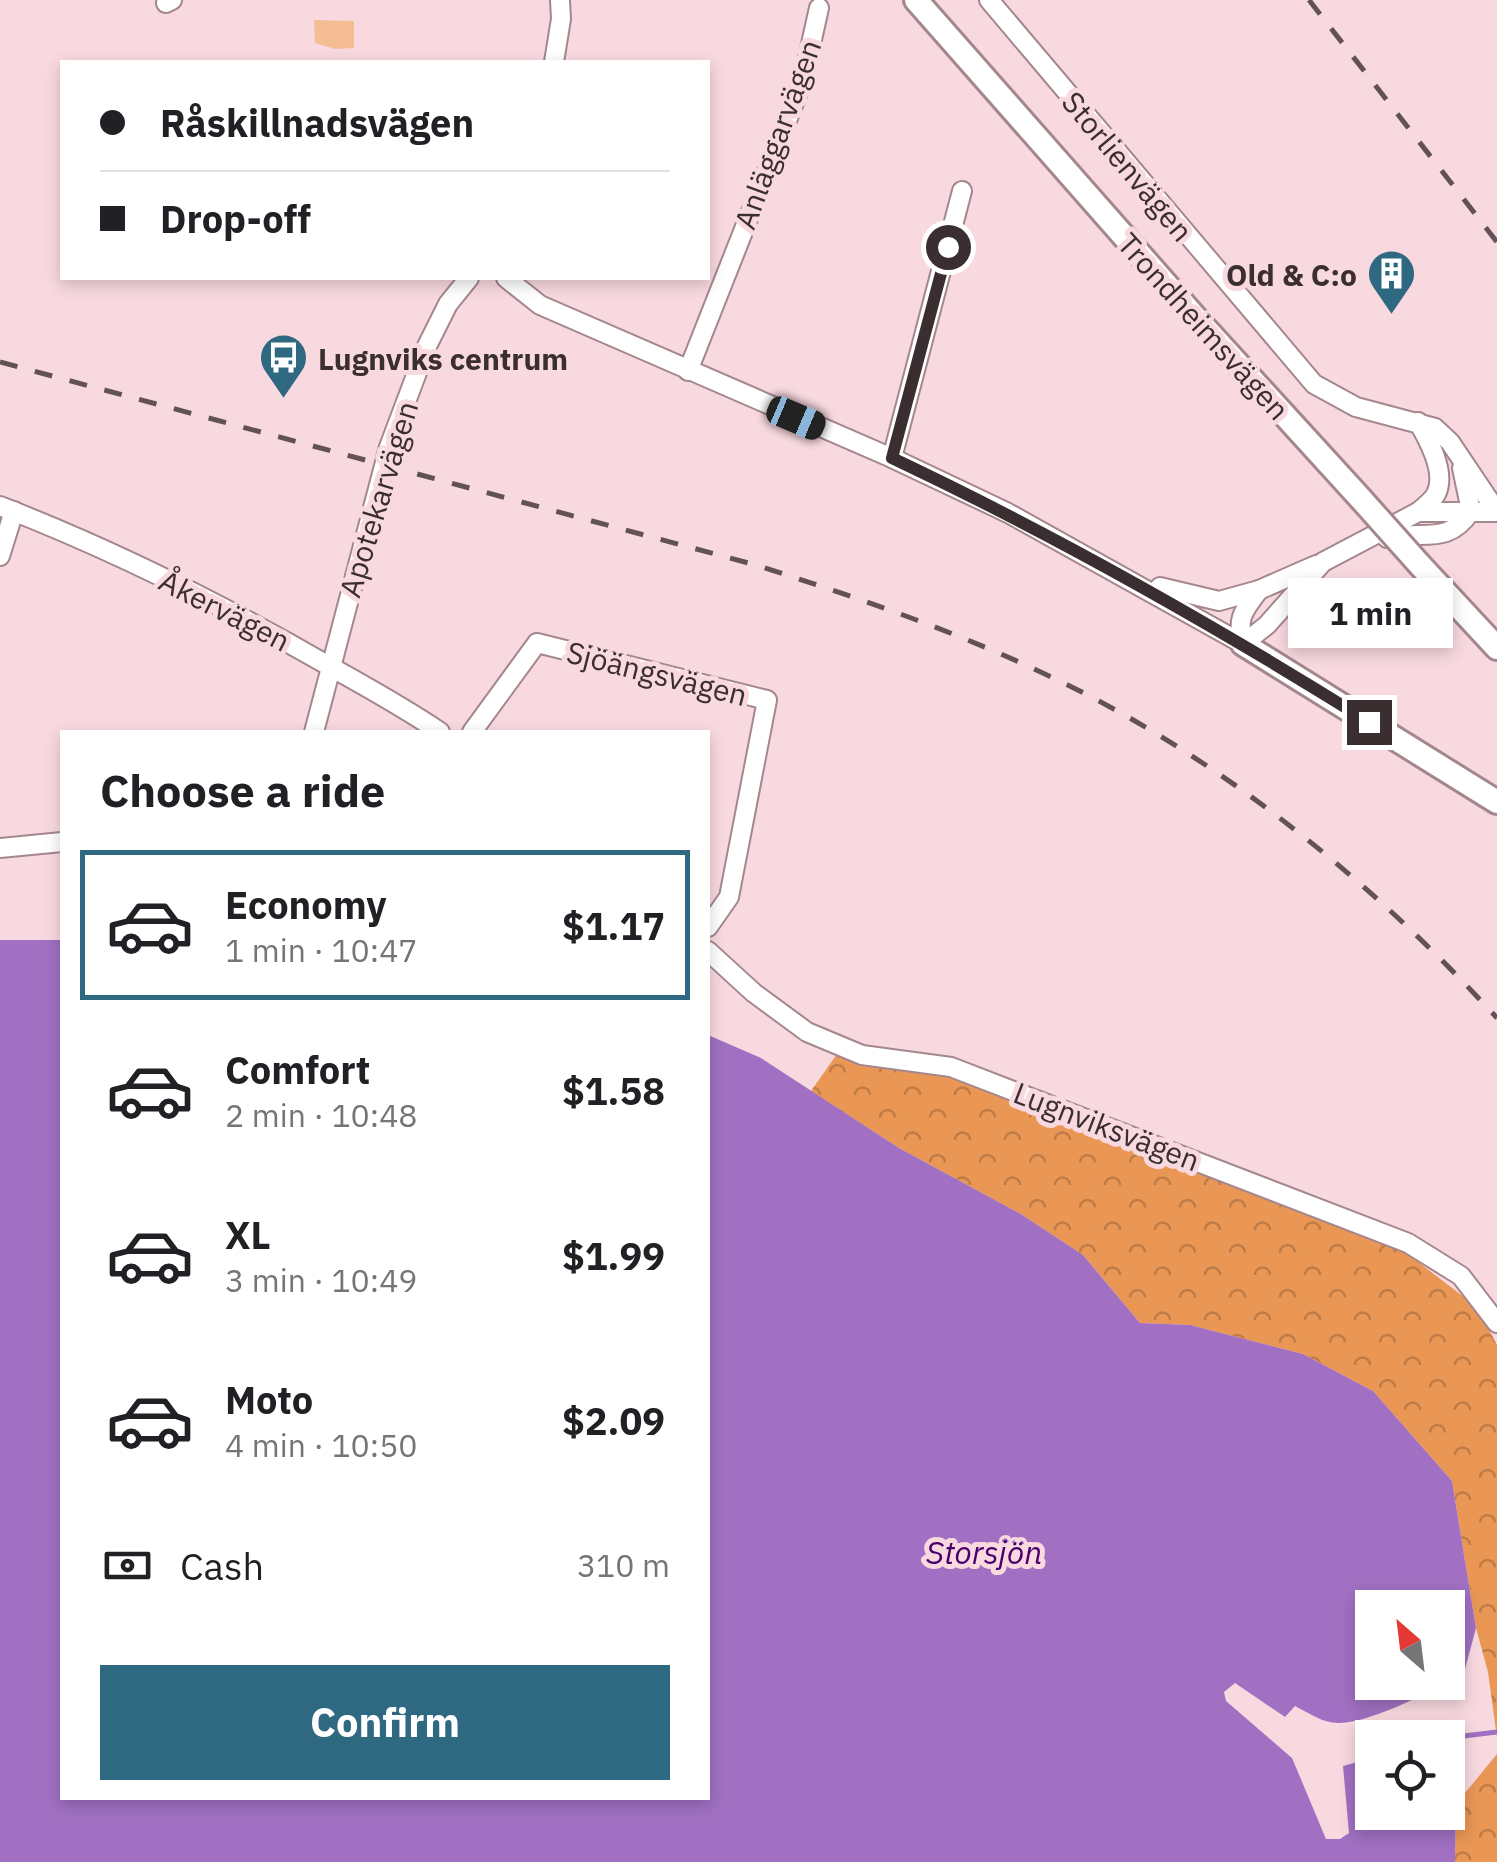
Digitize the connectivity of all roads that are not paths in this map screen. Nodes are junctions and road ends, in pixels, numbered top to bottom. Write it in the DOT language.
graph roads {
  1 [pos="560,0"];
  2 [pos="916,0"];
  3 [pos="988,0"];
  4 [pos="820,8"];
  5 [pos="554,60"];
  6 [pos="962,190"];
  7 [pos="467,280"];
  8 [pos="509,280"];
  9 [pos="688,371"];
  10 [pos="1417,422"];
  11 [pos="892,458"];
  12 [pos="1460,460"];
  13 [pos="7,509"];
  14 [pos="1471,511"];
  15 [pos="1418,512"];
  16 [pos="1497,512"];
  17 [pos="1357,545"];
  18 [pos="0,556"];
  19 [pos="1323,562"];
  20 [pos="1126,576"];
  21 [pos="1259,590"];
  22 [pos="1243,644"];
  23 [pos="1497,648"];
  24 [pos="330,667"];
  25 [pos="314,730"];
  26 [pos="437,730"];
  27 [pos="473,730"];
  28 [pos="1497,802"];
  29 [pos="60,842"];
  30 [pos="0,848"];
  31 [pos="710,924"];
  32 [pos="710,953"];
  33 [pos="1497,1323"];
  1 -- 5 [label="street"];
  2 -- 23 [label="main road, Trondheimsvägen, bridge"];
  3 -- 10 [label="street, Storlienvägen"];
  4 -- 9 [label="street, Anläggarvägen"];
  6 -- 11 [label="street"];
  7 -- 24 [label="street, Apotekarvägen"];
  8 -- 9 [label="street"];
  9 -- 11 [label="street"];
  10 -- 12 [label="street, Storlienvägen"];
  10 -- 15 [label="street"];
  11 -- 20 [label="street"];
  12 -- 14 [label="street"];
  12 -- 16 [label="street, Storlienvägen"];
  13 -- 18 [label="street"];
  13 -- 24 [label="street, Åkervägen"];
  14 -- 15 [label="street"];
  14 -- 16 [label="street"];
  14 -- 17 [label="street"];
  15 -- 17 [label="street"];
  17 -- 19 [label="street"];
  19 -- 21 [label="street"];
  19 -- 22 [label="street"];
  20 -- 21 [label="street"];
  20 -- 22 [label="street"];
  21 -- 22 [label="street"];
  22 -- 28 [label="main road"];
  24 -- 25 [label="street, Apotekarvägen"];
  24 -- 26 [label="street, Åkervägen"];
  27 -- 31 [label="street, Sjöängsvägen"];
  29 -- 30 [label="street"];
  32 -- 33 [label="street, Lugnviksvägen"];
}
